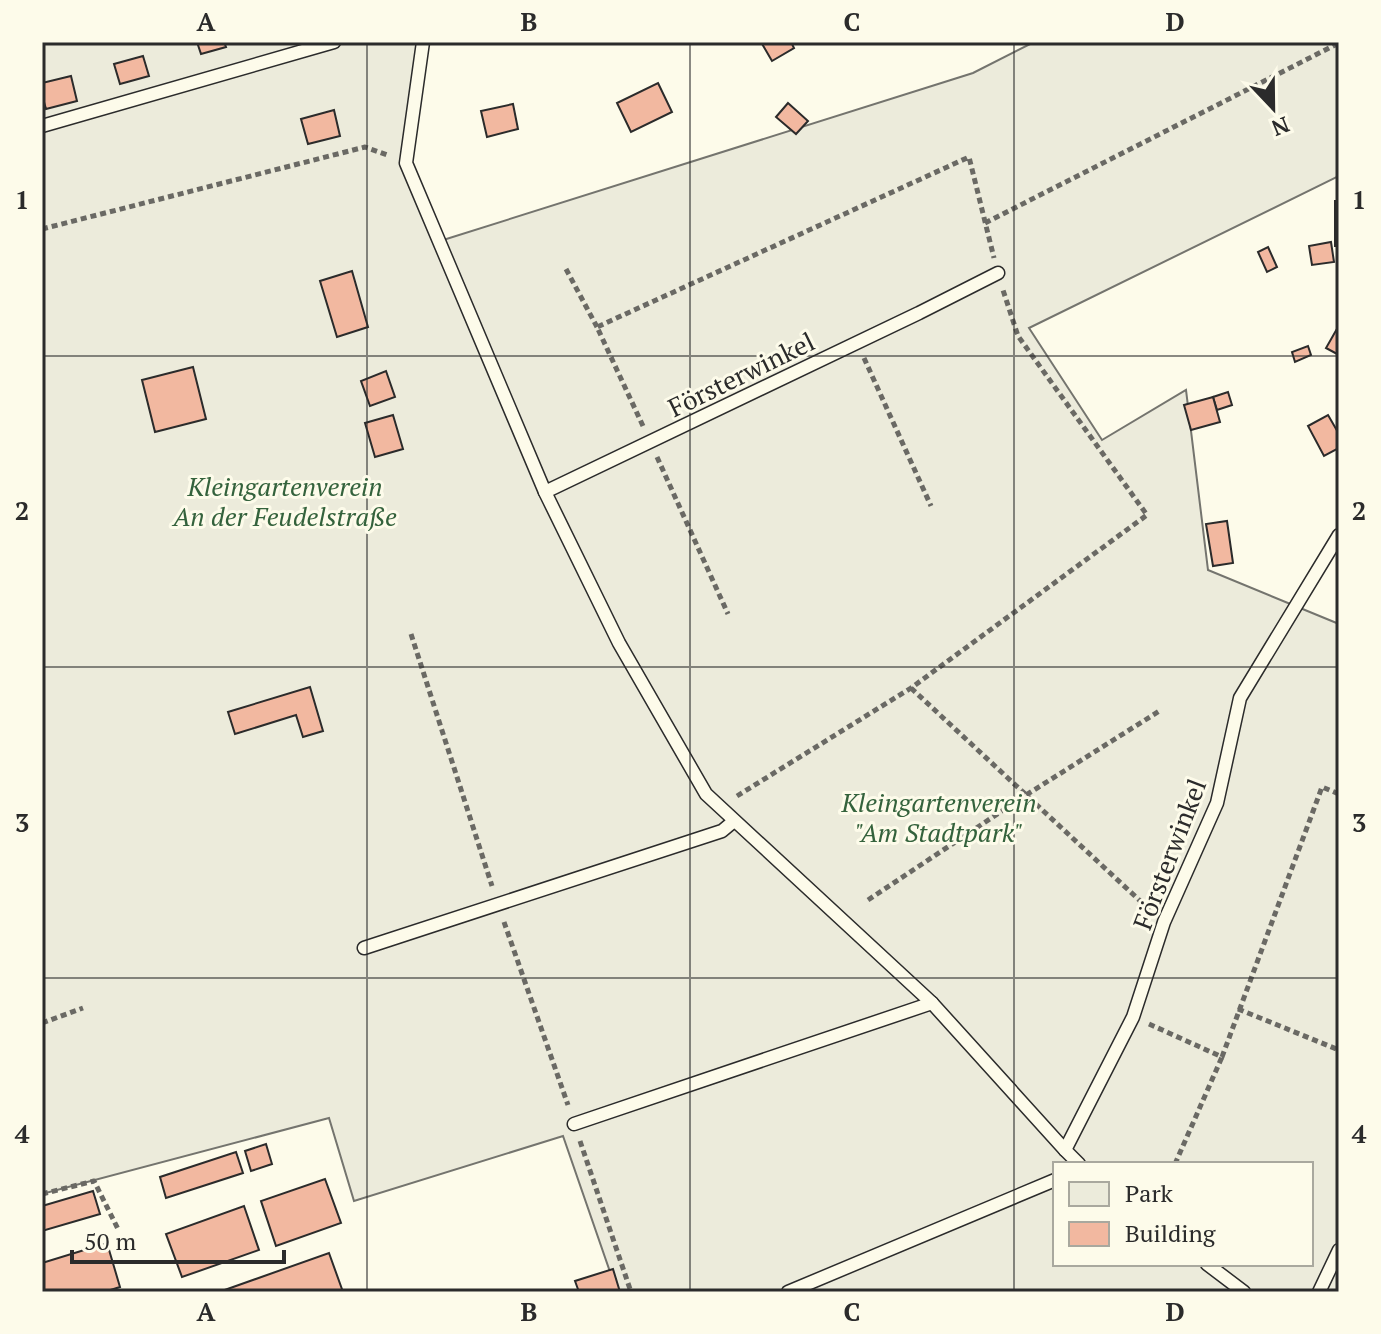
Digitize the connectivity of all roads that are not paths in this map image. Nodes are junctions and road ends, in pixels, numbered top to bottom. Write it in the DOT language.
graph roads {
  1 [pos="334,42"];
  2 [pos="423,42"];
  3 [pos="42,126"];
  4 [pos="998,273"];
  5 [pos="545,492"];
  6 [pos="1339,535"];
  7 [pos="734,821"];
  8 [pos="364,948"];
  9 [pos="932,1003"];
  10 [pos="574,1124"];
  11 [pos="1065,1150"];
  12 [pos="1077,1162"];
  13 [pos="1053,1181"];
  14 [pos="1339,1250"];
  15 [pos="1210,1266"];
  16 [pos="788,1292"];
  17 [pos="1244,1292"];
  18 [pos="1319,1292"];
  1 -- 3 [label="lane"];
  2 -- 5 [label="lane"];
  4 -- 5 [label="lane, Försterwinkel"];
  5 -- 7 [label="lane"];
  6 -- 11 [label="lane, Försterwinkel"];
  7 -- 8 [label="lane"];
  7 -- 9 [label="lane"];
  9 -- 10 [label="lane"];
  9 -- 11 [label="lane"];
  11 -- 12 [label="lane"];
  13 -- 16 [label="lane"];
  14 -- 18 [label="lane"];
  15 -- 17 [label="lane"];
}
